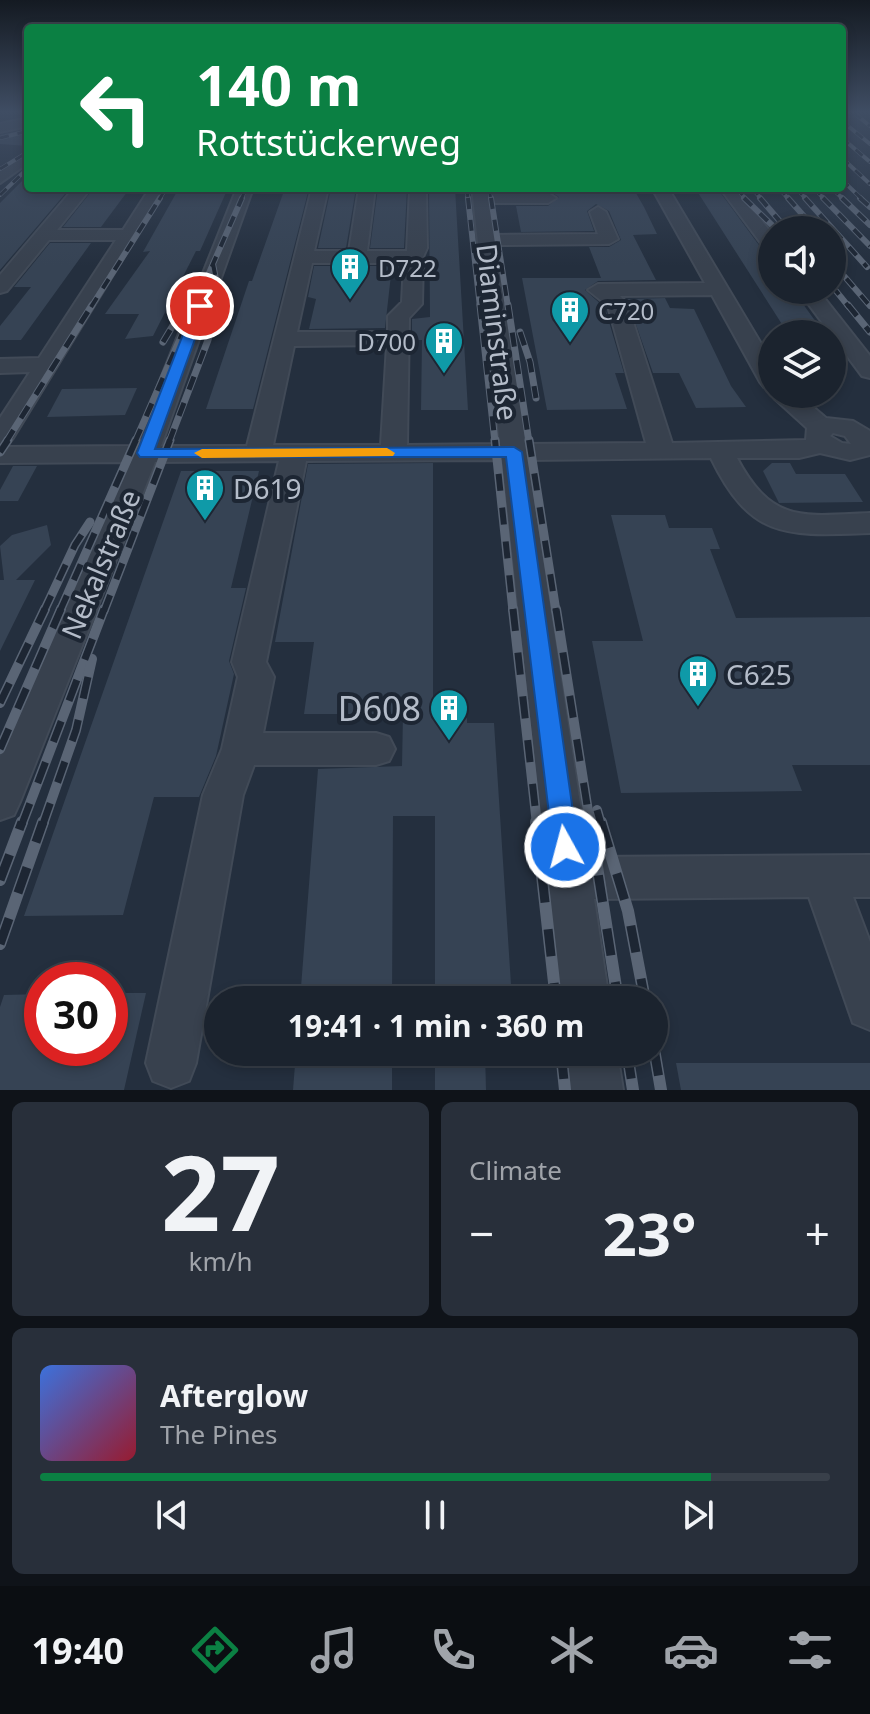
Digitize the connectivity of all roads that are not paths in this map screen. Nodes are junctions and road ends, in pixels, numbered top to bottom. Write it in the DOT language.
graph roads {
  1 [pos="80,192"];
  2 [pos="155,192"];
  3 [pos="243,192"];
  4 [pos="319,192"];
  5 [pos="366,192"];
  6 [pos="418,192"];
  7 [pos="662,192"];
  8 [pos="731,192"];
  9 [pos="480,193"];
  10 [pos="548,198"];
  11 [pos="598,212"];
  12 [pos="758,228"];
  13 [pos="44,235"];
  14 [pos="128,235"];
  15 [pos="486,240"];
  16 [pos="305,257"];
  17 [pos="357,257"];
  18 [pos="414,257"];
  19 [pos="0,287"];
  20 [pos="718,289"];
  21 [pos="819,304"];
  22 [pos="398,338"];
  23 [pos="286,339"];
  24 [pos="758,358"];
  25 [pos="46,365"];
  26 [pos="0,366"];
  27 [pos="870,371"];
  28 [pos="800,408"];
  29 [pos="828,432"];
  30 [pos="0,438"];
  31 [pos="868,441"];
  32 [pos="661,451"];
  33 [pos="720,451"];
  34 [pos="514,452"];
  35 [pos="145,453"];
  36 [pos="276,453"];
  37 [pos="394,453"];
  38 [pos="0,455"];
  39 [pos="870,523"];
  40 [pos="241,749"];
  41 [pos="376,749"];
  42 [pos="0,802"];
  43 [pos="870,876"];
  44 [pos="824,877"];
  45 [pos="569,878"];
  46 [pos="583,986"];
  47 [pos="870,1006"];
  48 [pos="171,1063"];
  49 [pos="594,1066"];
  50 [pos="597,1090"];
  1 -- 13 [label="street"];
  2 -- 14 [label="street"];
  3 -- 35 [label="street, Nekalstraße"];
  4 -- 16 [label="street"];
  5 -- 17 [label="street"];
  6 -- 18 [label="street"];
  7 -- 20 [label="street"];
  8 -- 12 [label="street"];
  9 -- 10 [label="street"];
  9 -- 15 [label="street, Diaminstraße"];
  11 -- 15 [label="street"];
  13 -- 14 [label="street"];
  13 -- 19 [label="street"];
  14 -- 25 [label="street"];
  15 -- 34 [label="street, Diaminstraße"];
  16 -- 17 [label="street"];
  16 -- 23 [label="street"];
  17 -- 18 [label="street"];
  18 -- 22 [label="street"];
  20 -- 24 [label="street"];
  20 -- 32 [label="street"];
  21 -- 27 [label="street"];
  22 -- 23 [label="street"];
  22 -- 37 [label="street"];
  23 -- 36 [label="street"];
  25 -- 26 [label="street"];
  25 -- 30 [label="street"];
  28 -- 29 [label="street"];
  29 -- 31 [label="street"];
  29 -- 33 [label="street"];
  32 -- 33 [label="street"];
  32 -- 34 [label="street"];
  33 -- 39 [label="street"];
  34 -- 37 [label="street"];
  34 -- 45 [label="street, Diaminstraße"];
  35 -- 36 [label="street"];
  35 -- 38 [label="street"];
  35 -- 42 [label="street, Nekalstraße"];
  36 -- 37 [label="street"];
  36 -- 40 [label="street"];
  40 -- 41 [label="street"];
  40 -- 48 [label="street"];
  43 -- 44 [label="street"];
  44 -- 45 [label="street"];
  44 -- 47 [label="street"];
  45 -- 46 [label="street, Diaminstraße"];
  49 -- 50 [label="street"];
}
